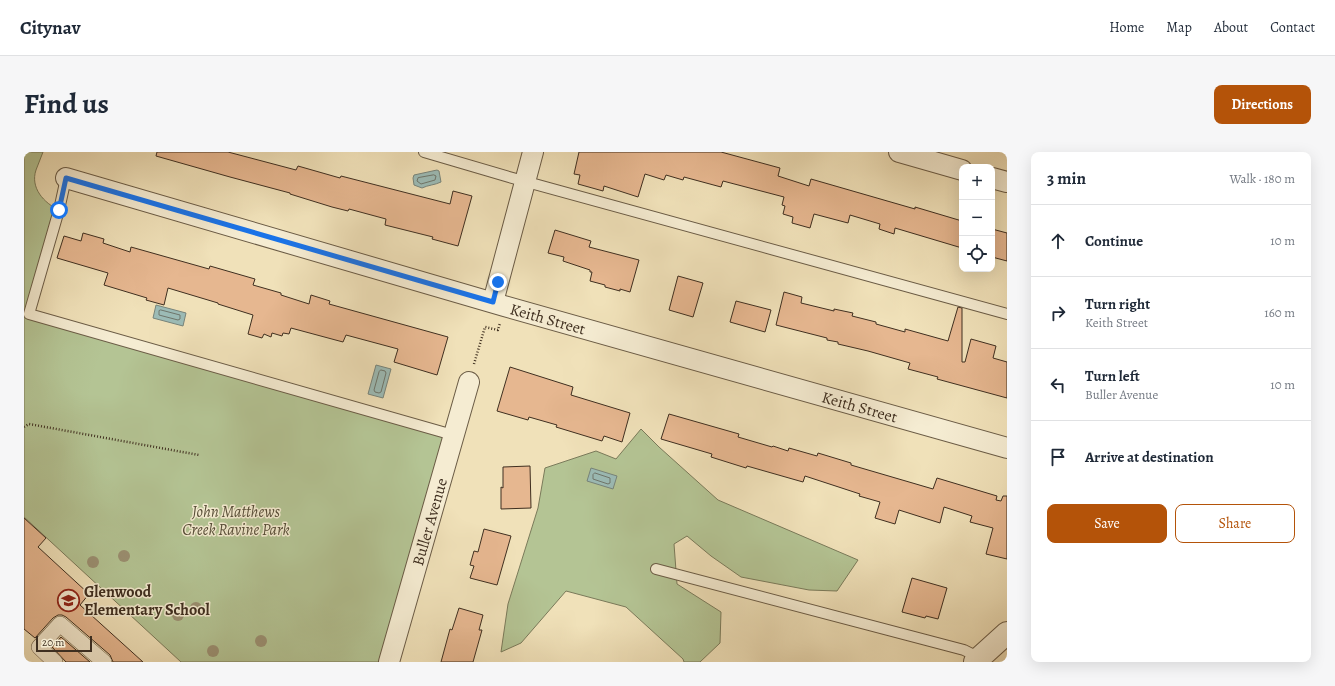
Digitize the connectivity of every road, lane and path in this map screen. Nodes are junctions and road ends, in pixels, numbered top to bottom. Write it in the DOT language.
graph roads {
  1 [pos="424,152"];
  2 [pos="533,152"];
  3 [pos="899,152"];
  4 [pos="959,169"];
  5 [pos="66,178"];
  6 [pos="995,179"];
  7 [pos="524,181"];
  8 [pos="1007,182"];
  9 [pos="493,302"];
  10 [pos="1007,314"];
  11 [pos="498,330"];
  12 [pos="479,347"];
  13 [pos="469,382"];
  14 [pos="24,427"];
  15 [pos="453,435"];
  16 [pos="1007,448"];
  17 [pos="199,454"];
  18 [pos="656,569"];
  19 [pos="1007,633"];
  20 [pos="978,660"];
  21 [pos="55,662"];
  22 [pos="104,662"];
  23 [pos="389,662"];
  1 -- 7 [label="lane"];
  2 -- 7 [label="street"];
  3 -- 4 [label="street"];
  5 -- 9 [label="street, Keith Street"];
  5 -- 15 [label="lane"];
  6 -- 8 [label="street"];
  7 -- 9 [label="street"];
  7 -- 10 [label="lane"];
  9 -- 16 [label="street, Keith Street"];
  11 -- 12 [label="path"];
  13 -- 15 [label="street, Buller Avenue"];
  14 -- 17 [label="path"];
  15 -- 23 [label="street, Buller Avenue"];
  18 -- 20 [label="lane"];
  19 -- 20 [label="street"];
  21 -- 22 [label="street"];
}
